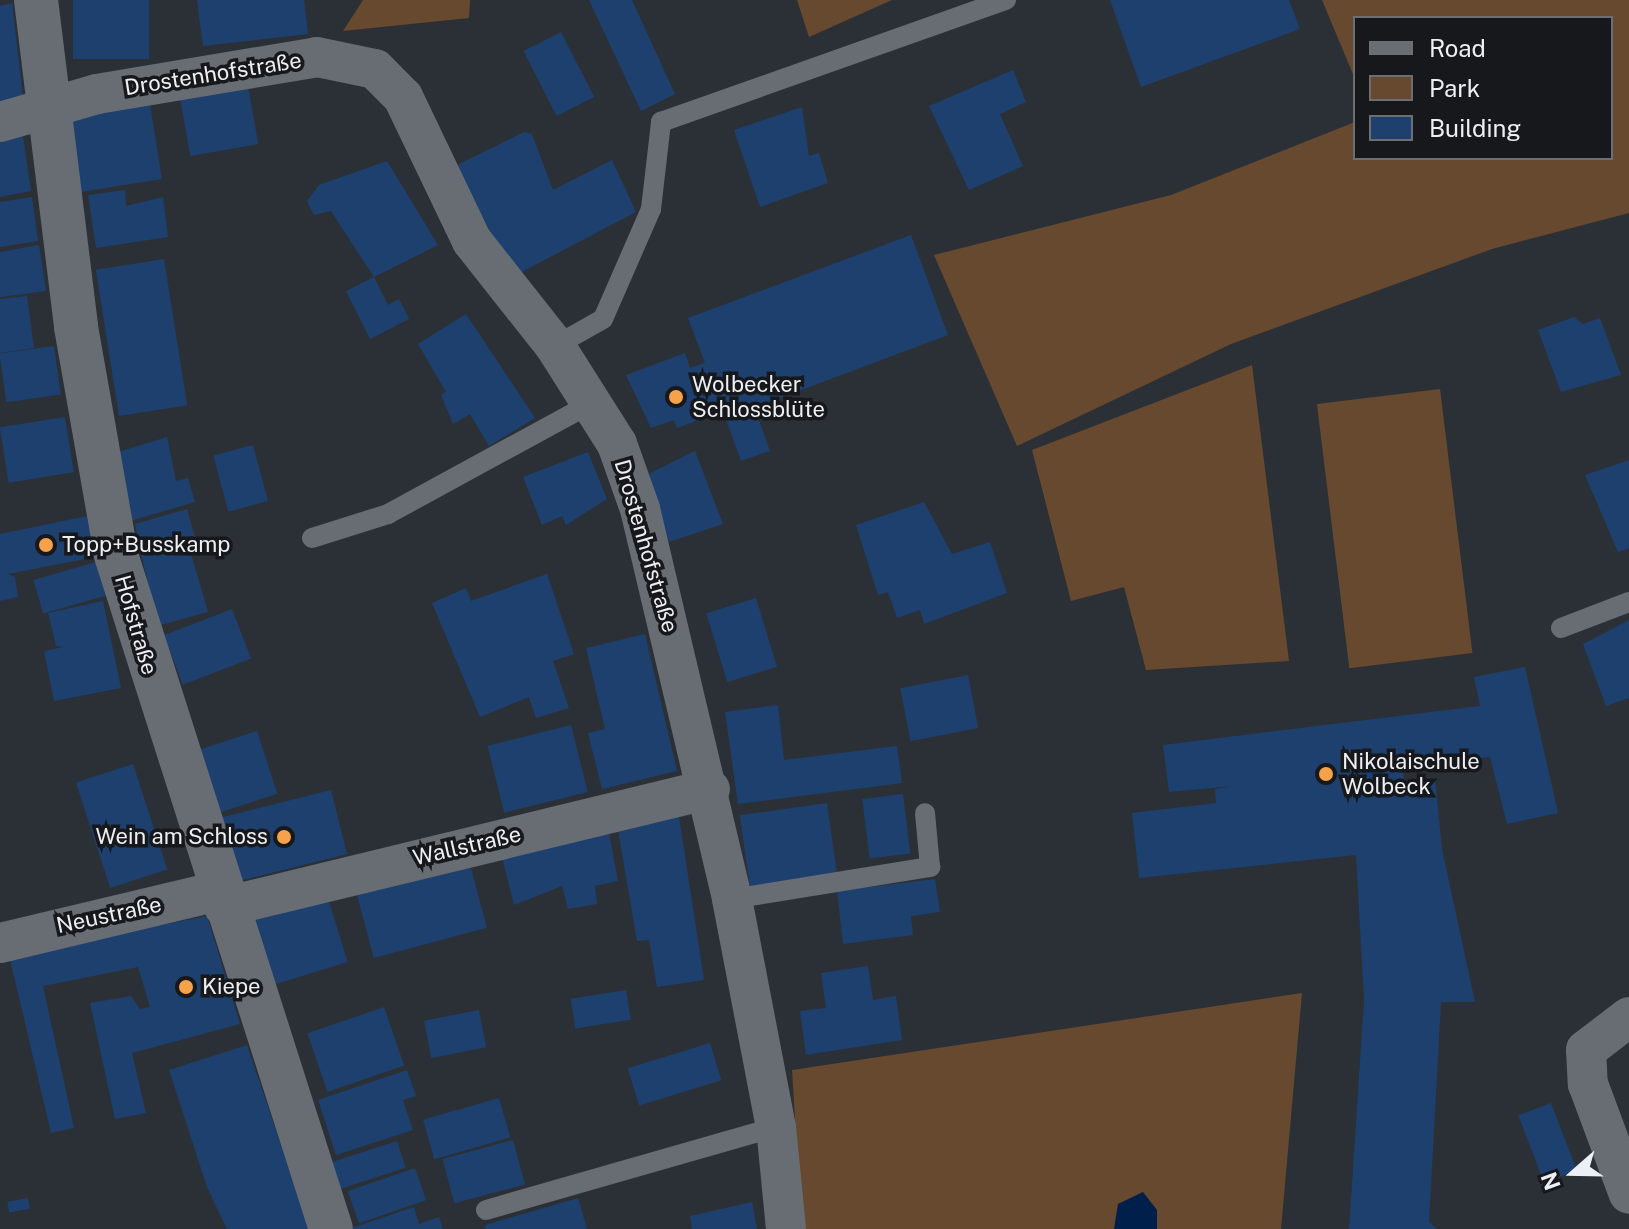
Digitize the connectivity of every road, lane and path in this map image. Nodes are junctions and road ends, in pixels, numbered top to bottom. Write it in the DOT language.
graph roads {
  1 [pos="36,0"];
  2 [pos="1006,0"];
  3 [pos="46,109"];
  4 [pos="0,122"];
  5 [pos="555,346"];
  6 [pos="592,403"];
  7 [pos="312,538"];
  8 [pos="1629,602"];
  9 [pos="1561,628"];
  10 [pos="710,789"];
  11 [pos="925,813"];
  12 [pos="222,899"];
  13 [pos="732,899"];
  14 [pos="0,943"];
  15 [pos="1629,1017"];
  16 [pos="776,1127"];
  17 [pos="1629,1194"];
  18 [pos="486,1210"];
  19 [pos="331,1229"];
  20 [pos="786,1229"];
  1 -- 3 [label="street, Hofstraße"];
  2 -- 5 [label="lane"];
  3 -- 4 [label="street, Drostenhofstraße"];
  3 -- 5 [label="street, Drostenhofstraße"];
  3 -- 12 [label="street, Hofstraße"];
  5 -- 6 [label="street, Drostenhofstraße"];
  6 -- 7 [label="lane"];
  6 -- 10 [label="street, Drostenhofstraße"];
  8 -- 9 [label="lane"];
  10 -- 12 [label="street, Wallstraße"];
  10 -- 13 [label="street, Drostenhofstraße"];
  11 -- 13 [label="lane"];
  12 -- 14 [label="street, Neustraße"];
  12 -- 19 [label="street, Hofstraße"];
  13 -- 16 [label="street, Drostenhofstraße"];
  15 -- 17 [label="street"];
  16 -- 18 [label="lane"];
  16 -- 20 [label="street, Drostenhofstraße"];
}
